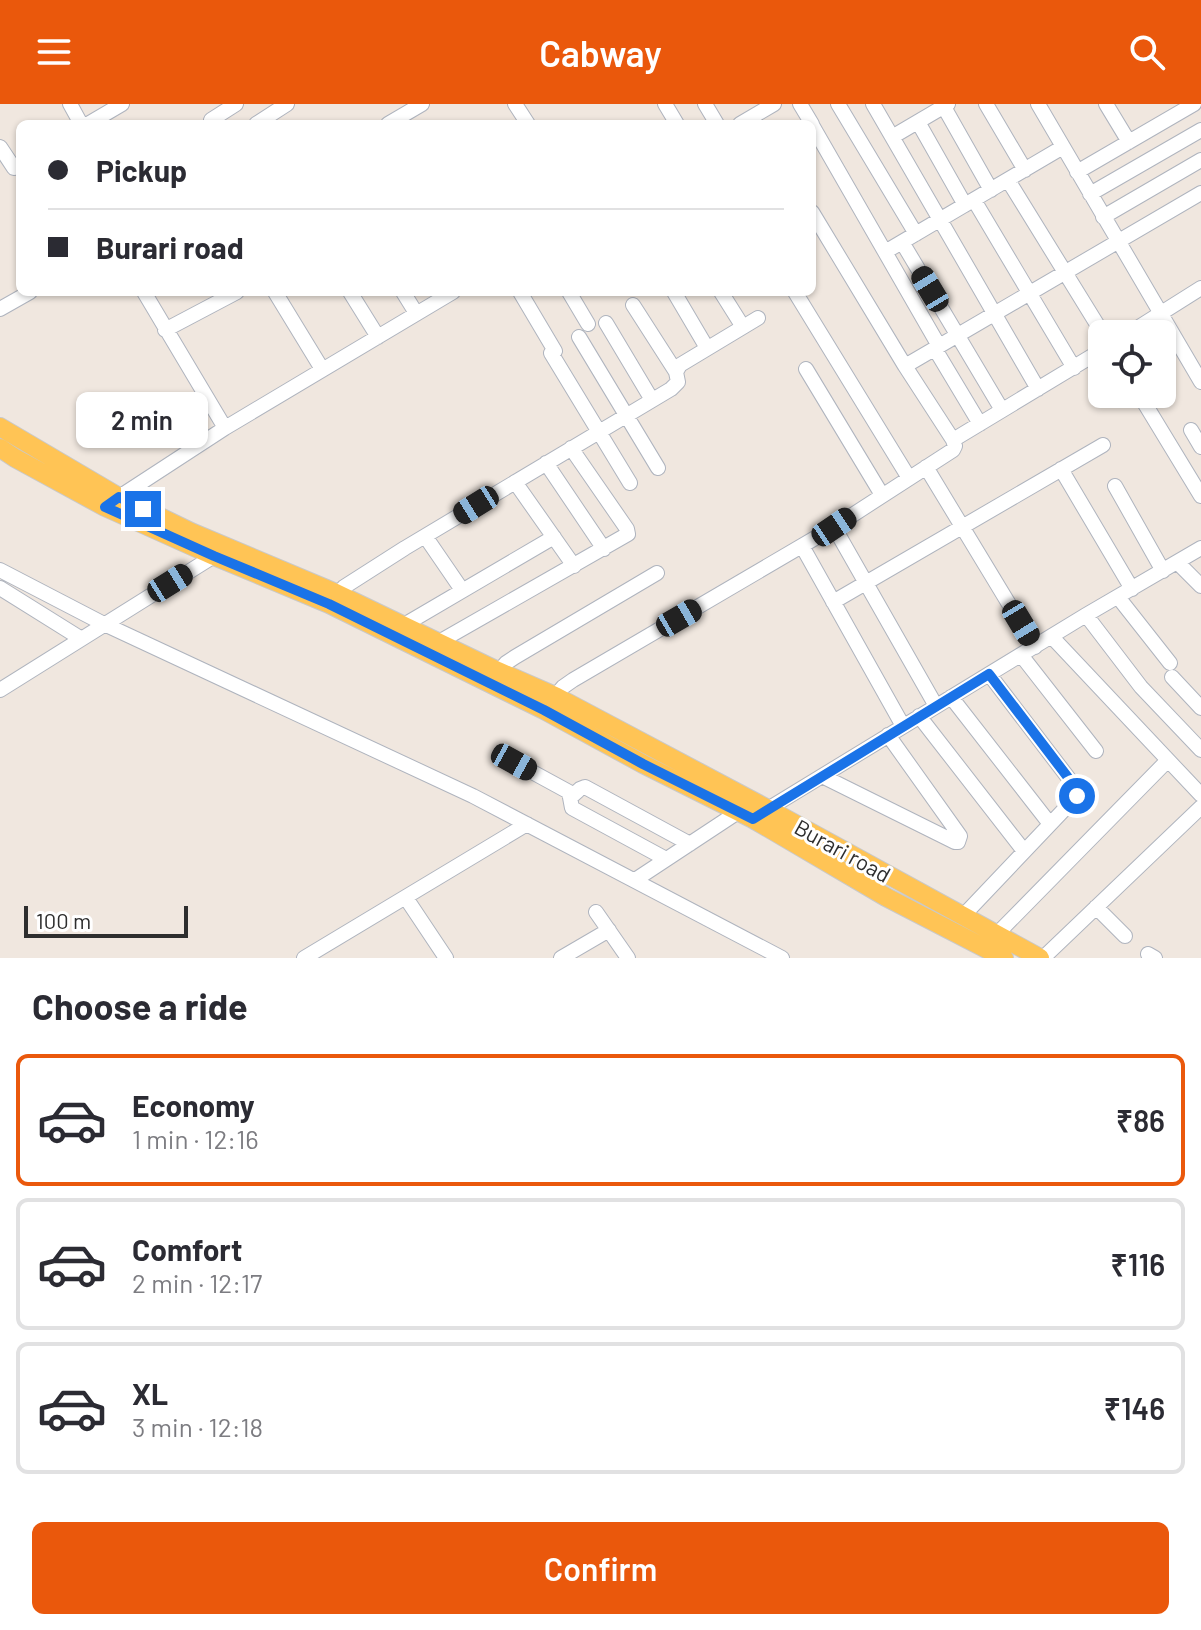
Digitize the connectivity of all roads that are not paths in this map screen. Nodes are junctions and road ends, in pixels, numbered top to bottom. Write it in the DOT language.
graph roads {
  1 [pos="122,104"];
  2 [pos="236,104"];
  3 [pos="287,104"];
  4 [pos="422,104"];
  5 [pos="774,104"];
  6 [pos="838,104"];
  7 [pos="873,104"];
  8 [pos="986,104"];
  9 [pos="1038,104"];
  10 [pos="1106,104"];
  11 [pos="946,105"];
  12 [pos="1188,106"];
  13 [pos="922,114"];
  14 [pos="95,120"];
  15 [pos="211,120"];
  16 [pos="262,120"];
  17 [pos="395,120"];
  18 [pos="757,120"];
  19 [pos="1201,130"];
  20 [pos="816,131"];
  21 [pos="892,137"];
  22 [pos="1129,142"];
  23 [pos="0,147"];
  24 [pos="1063,147"];
  25 [pos="1201,160"];
  26 [pos="16,165"];
  27 [pos="1025,170"];
  28 [pos="1077,172"];
  29 [pos="1008,180"];
  30 [pos="991,190"];
  31 [pos="1201,193"];
  32 [pos="1090,194"];
  33 [pos="970,203"];
  34 [pos="1103,217"];
  35 [pos="816,219"];
  36 [pos="940,220"];
  37 [pos="916,234"];
  38 [pos="902,242"];
  39 [pos="1118,242"];
  40 [pos="885,252"];
  41 [pos="1065,273"];
  42 [pos="1201,288"];
  43 [pos="1030,293"];
  44 [pos="23,296"];
  45 [pos="146,296"];
  46 [pos="229,296"];
  47 [pos="277,296"];
  48 [pos="352,296"];
  49 [pos="405,296"];
  50 [pos="446,296"];
  51 [pos="522,296"];
  52 [pos="571,296"];
  53 [pos="676,296"];
  54 [pos="724,296"];
  55 [pos="797,296"];
  56 [pos="633,305"];
  57 [pos="0,309"];
  58 [pos="416,313"];
  59 [pos="994,314"];
  60 [pos="1160,314"];
  61 [pos="758,318"];
  62 [pos="1094,320"];
  63 [pos="1150,320"];
  64 [pos="606,323"];
  65 [pos="588,324"];
  66 [pos="743,327"];
  67 [pos="165,330"];
  68 [pos="958,335"];
  69 [pos="378,337"];
  70 [pos="579,337"];
  71 [pos="707,348"];
  72 [pos="937,348"];
  73 [pos="1088,359"];
  74 [pos="905,366"];
  75 [pos="1074,368"];
  76 [pos="322,369"];
  77 [pos="806,369"];
  78 [pos="676,372"];
  79 [pos="1199,373"];
  80 [pos="1038,389"];
  81 [pos="652,400"];
  82 [pos="1148,408"];
  83 [pos="1002,410"];
  84 [pos="626,415"];
  85 [pos="980,424"];
  86 [pos="0,427"];
  87 [pos="225,428"];
  88 [pos="1191,430"];
  89 [pos="598,432"];
  90 [pos="953,440"];
  91 [pos="1103,445"];
  92 [pos="1201,447"];
  93 [pos="0,448"];
  94 [pos="571,448"];
  95 [pos="546,463"];
  96 [pos="926,467"];
  97 [pos="658,468"];
  98 [pos="1061,469"];
  99 [pos="909,478"];
  100 [pos="515,482"];
  101 [pos="630,483"];
  102 [pos="1115,486"];
  103 [pos="882,495"];
  104 [pos="1201,496"];
  105 [pos="112,502"];
  106 [pos="834,527"];
  107 [pos="963,528"];
  108 [pos="425,536"];
  109 [pos="554,537"];
  110 [pos="802,546"];
  111 [pos="1201,548"];
  112 [pos="604,549"];
  113 [pos="217,550"];
  114 [pos="1177,562"];
  115 [pos="574,566"];
  116 [pos="0,570"];
  117 [pos="1163,571"];
  118 [pos="657,573"];
  119 [pos="866,583"];
  120 [pos="1201,586"];
  121 [pos="0,588"];
  122 [pos="1132,589"];
  123 [pos="462,590"];
  124 [pos="1118,597"];
  125 [pos="333,598"];
  126 [pos="833,602"];
  127 [pos="1086,615"];
  128 [pos="404,625"];
  129 [pos="91,631"];
  130 [pos="1052,637"];
  131 [pos="439,642"];
  132 [pos="1035,647"];
  133 [pos="1021,655"];
  134 [pos="989,674"];
  135 [pos="494,677"];
  136 [pos="1,686"];
  137 [pos="951,697"];
  138 [pos="549,703"];
  139 [pos="936,706"];
  140 [pos="1201,708"];
  141 [pos="919,716"];
  142 [pos="903,726"];
  143 [pos="888,735"];
  144 [pos="1201,750"];
  145 [pos="1096,751"];
  146 [pos="1168,760"];
  147 [pos="514,762"];
  148 [pos="822,776"];
  149 [pos="1201,795"];
  150 [pos="571,797"];
  151 [pos="1201,807"];
  152 [pos="753,813"];
  153 [pos="527,824"];
  154 [pos="1050,824"];
  155 [pos="690,844"];
  156 [pos="1024,851"];
  157 [pos="666,859"];
  158 [pos="635,880"];
  159 [pos="406,898"];
  160 [pos="1096,907"];
  161 [pos="596,912"];
  162 [pos="963,916"];
  163 [pos="609,930"];
  164 [pos="997,934"];
  165 [pos="1125,936"];
  166 [pos="304,958"];
  167 [pos="446,958"];
  168 [pos="561,958"];
  169 [pos="628,958"];
  170 [pos="782,958"];
  171 [pos="1004,958"];
  172 [pos="1042,958"];
  1 -- 14 [label="street"];
  2 -- 15 [label="street"];
  3 -- 16 [label="street"];
  4 -- 17 [label="street"];
  5 -- 18 [label="street"];
  6 -- 37 [label="street"];
  7 -- 21 [label="street"];
  8 -- 27 [label="street"];
  9 -- 24 [label="street"];
  10 -- 22 [label="street"];
  11 -- 13 [label="street"];
  11 -- 30 [label="street"];
  12 -- 22 [label="street"];
  13 -- 21 [label="street"];
  13 -- 33 [label="street"];
  19 -- 32 [label="street"];
  20 -- 40 [label="street"];
  21 -- 36 [label="street"];
  22 -- 28 [label="street"];
  23 -- 26 [label="street"];
  24 -- 27 [label="street"];
  24 -- 28 [label="street"];
  25 -- 34 [label="street"];
  27 -- 29 [label="street"];
  28 -- 32 [label="street"];
  29 -- 30 [label="street"];
  29 -- 41 [label="street"];
  30 -- 33 [label="street"];
  31 -- 39 [label="street"];
  32 -- 34 [label="street"];
  33 -- 36 [label="street"];
  33 -- 43 [label="street"];
  34 -- 39 [label="street"];
  35 -- 74 [label="street"];
  36 -- 37 [label="street"];
  36 -- 59 [label="street"];
  37 -- 38 [label="street"];
  38 -- 40 [label="street"];
  38 -- 68 [label="street"];
  39 -- 41 [label="street"];
  39 -- 60 [label="street"];
  40 -- 72 [label="street"];
  41 -- 43 [label="street"];
  41 -- 62 [label="street"];
  42 -- 60 [label="street"];
  43 -- 59 [label="street"];
  43 -- 75 [label="street"];
  44 -- 57 [label="street"];
  45 -- 67 [label="street"];
  46 -- 67 [label="street"];
  47 -- 76 [label="street"];
  48 -- 69 [label="street"];
  49 -- 58 [label="street"];
  50 -- 58 [label="street"];
  51 -- 89 [label="street"];
  52 -- 65 [label="street"];
  53 -- 71 [label="street"];
  54 -- 66 [label="street"];
  55 -- 99 [label="street"];
  56 -- 78 [label="street"];
  58 -- 69 [label="street"];
  59 -- 68 [label="street"];
  59 -- 80 [label="street"];
  60 -- 63 [label="street"];
  60 -- 79 [label="street"];
  61 -- 66 [label="street"];
  64 -- 81 [label="street"];
  66 -- 71 [label="street"];
  67 -- 87 [label="street"];
  68 -- 72 [label="street"];
  68 -- 83 [label="street"];
  69 -- 76 [label="street"];
  70 -- 84 [label="street"];
  71 -- 78 [label="street"];
  72 -- 74 [label="street"];
  72 -- 85 [label="street"];
  73 -- 75 [label="street"];
  74 -- 90 [label="street"];
  75 -- 80 [label="street"];
  76 -- 87 [label="street"];
  77 -- 103 [label="street"];
  78 -- 81 [label="street"];
  80 -- 83 [label="street"];
  81 -- 84 [label="street"];
  82 -- 104 [label="street"];
  83 -- 85 [label="street"];
  84 -- 89 [label="street"];
  84 -- 97 [label="street"];
  85 -- 90 [label="street"];
  86 -- 105 [label="main road, Burari road"];
  87 -- 105 [label="street"];
  88 -- 92 [label="street"];
  89 -- 94 [label="street"];
  89 -- 101 [label="street"];
  90 -- 96 [label="street"];
  91 -- 98 [label="street"];
  93 -- 105 [label="main road, Burari road"];
  94 -- 95 [label="street"];
  94 -- 112 [label="street"];
  95 -- 100 [label="street"];
  95 -- 112 [label="street"];
  96 -- 99 [label="street"];
  96 -- 107 [label="street"];
  98 -- 107 [label="street"];
  98 -- 122 [label="street"];
  99 -- 103 [label="street"];
  100 -- 108 [label="street"];
  100 -- 109 [label="street"];
  102 -- 117 [label="street"];
  103 -- 106 [label="street"];
  105 -- 113 [label="main road, Burari road"];
  106 -- 110 [label="street"];
  106 -- 119 [label="street"];
  107 -- 119 [label="street"];
  107 -- 132 [label="street"];
  108 -- 123 [label="street"];
  108 -- 125 [label="street"];
  109 -- 115 [label="street"];
  109 -- 123 [label="street"];
  110 -- 126 [label="street"];
  110 -- 138 [label="street"];
  111 -- 114 [label="street"];
  112 -- 115 [label="street"];
  113 -- 125 [label="main road, Burari road"];
  113 -- 129 [label="street"];
  114 -- 117 [label="street"];
  114 -- 120 [label="street"];
  115 -- 131 [label="street"];
  116 -- 129 [label="street"];
  117 -- 122 [label="street"];
  118 -- 135 [label="street"];
  119 -- 126 [label="street"];
  119 -- 139 [label="street"];
  121 -- 129 [label="street"];
  122 -- 124 [label="street"];
  123 -- 128 [label="street"];
  124 -- 127 [label="street"];
  124 -- 140 [label="street"];
  125 -- 128 [label="main road, Burari road"];
  125 -- 135 [label="main road, Burari road"];
  126 -- 142 [label="street"];
  127 -- 130 [label="street"];
  127 -- 144 [label="street"];
  128 -- 131 [label="main road, Burari road"];
  129 -- 136 [label="street"];
  129 -- 153 [label="street"];
  130 -- 132 [label="street"];
  130 -- 146 [label="street"];
  131 -- 135 [label="main road, Burari road"];
  132 -- 133 [label="street"];
  133 -- 134 [label="street"];
  133 -- 145 [label="street"];
  134 -- 137 [label="street"];
  134 -- 154 [label="street"];
  135 -- 138 [label="main road, Burari road"];
  137 -- 139 [label="street"];
  137 -- 154 [label="street"];
  138 -- 152 [label="main road, Burari road"];
  138 -- 152 [label="main road, Burari road"];
  139 -- 141 [label="street"];
  141 -- 142 [label="street"];
  141 -- 156 [label="street"];
  142 -- 143 [label="street"];
  143 -- 148 [label="street"];
  143 -- 148 [label="street"];
  146 -- 149 [label="street"];
  146 -- 164 [label="street"];
  147 -- 150 [label="street"];
  148 -- 152 [label="street"];
  150 -- 155 [label="street"];
  150 -- 157 [label="street"];
  151 -- 160 [label="street"];
  152 -- 155 [label="street"];
  152 -- 162 [label="main road, Burari road"];
  152 -- 171 [label="main road, Burari road"];
  153 -- 158 [label="street"];
  153 -- 159 [label="street"];
  154 -- 156 [label="street"];
  155 -- 157 [label="street"];
  156 -- 162 [label="street"];
  157 -- 158 [label="street"];
  158 -- 170 [label="street"];
  159 -- 166 [label="street"];
  159 -- 167 [label="street"];
  160 -- 165 [label="street"];
  160 -- 172 [label="street"];
  161 -- 163 [label="street"];
  162 -- 164 [label="main road, Burari road"];
  163 -- 168 [label="street"];
  163 -- 169 [label="street"];
  164 -- 172 [label="main road, Burari road"];
}
